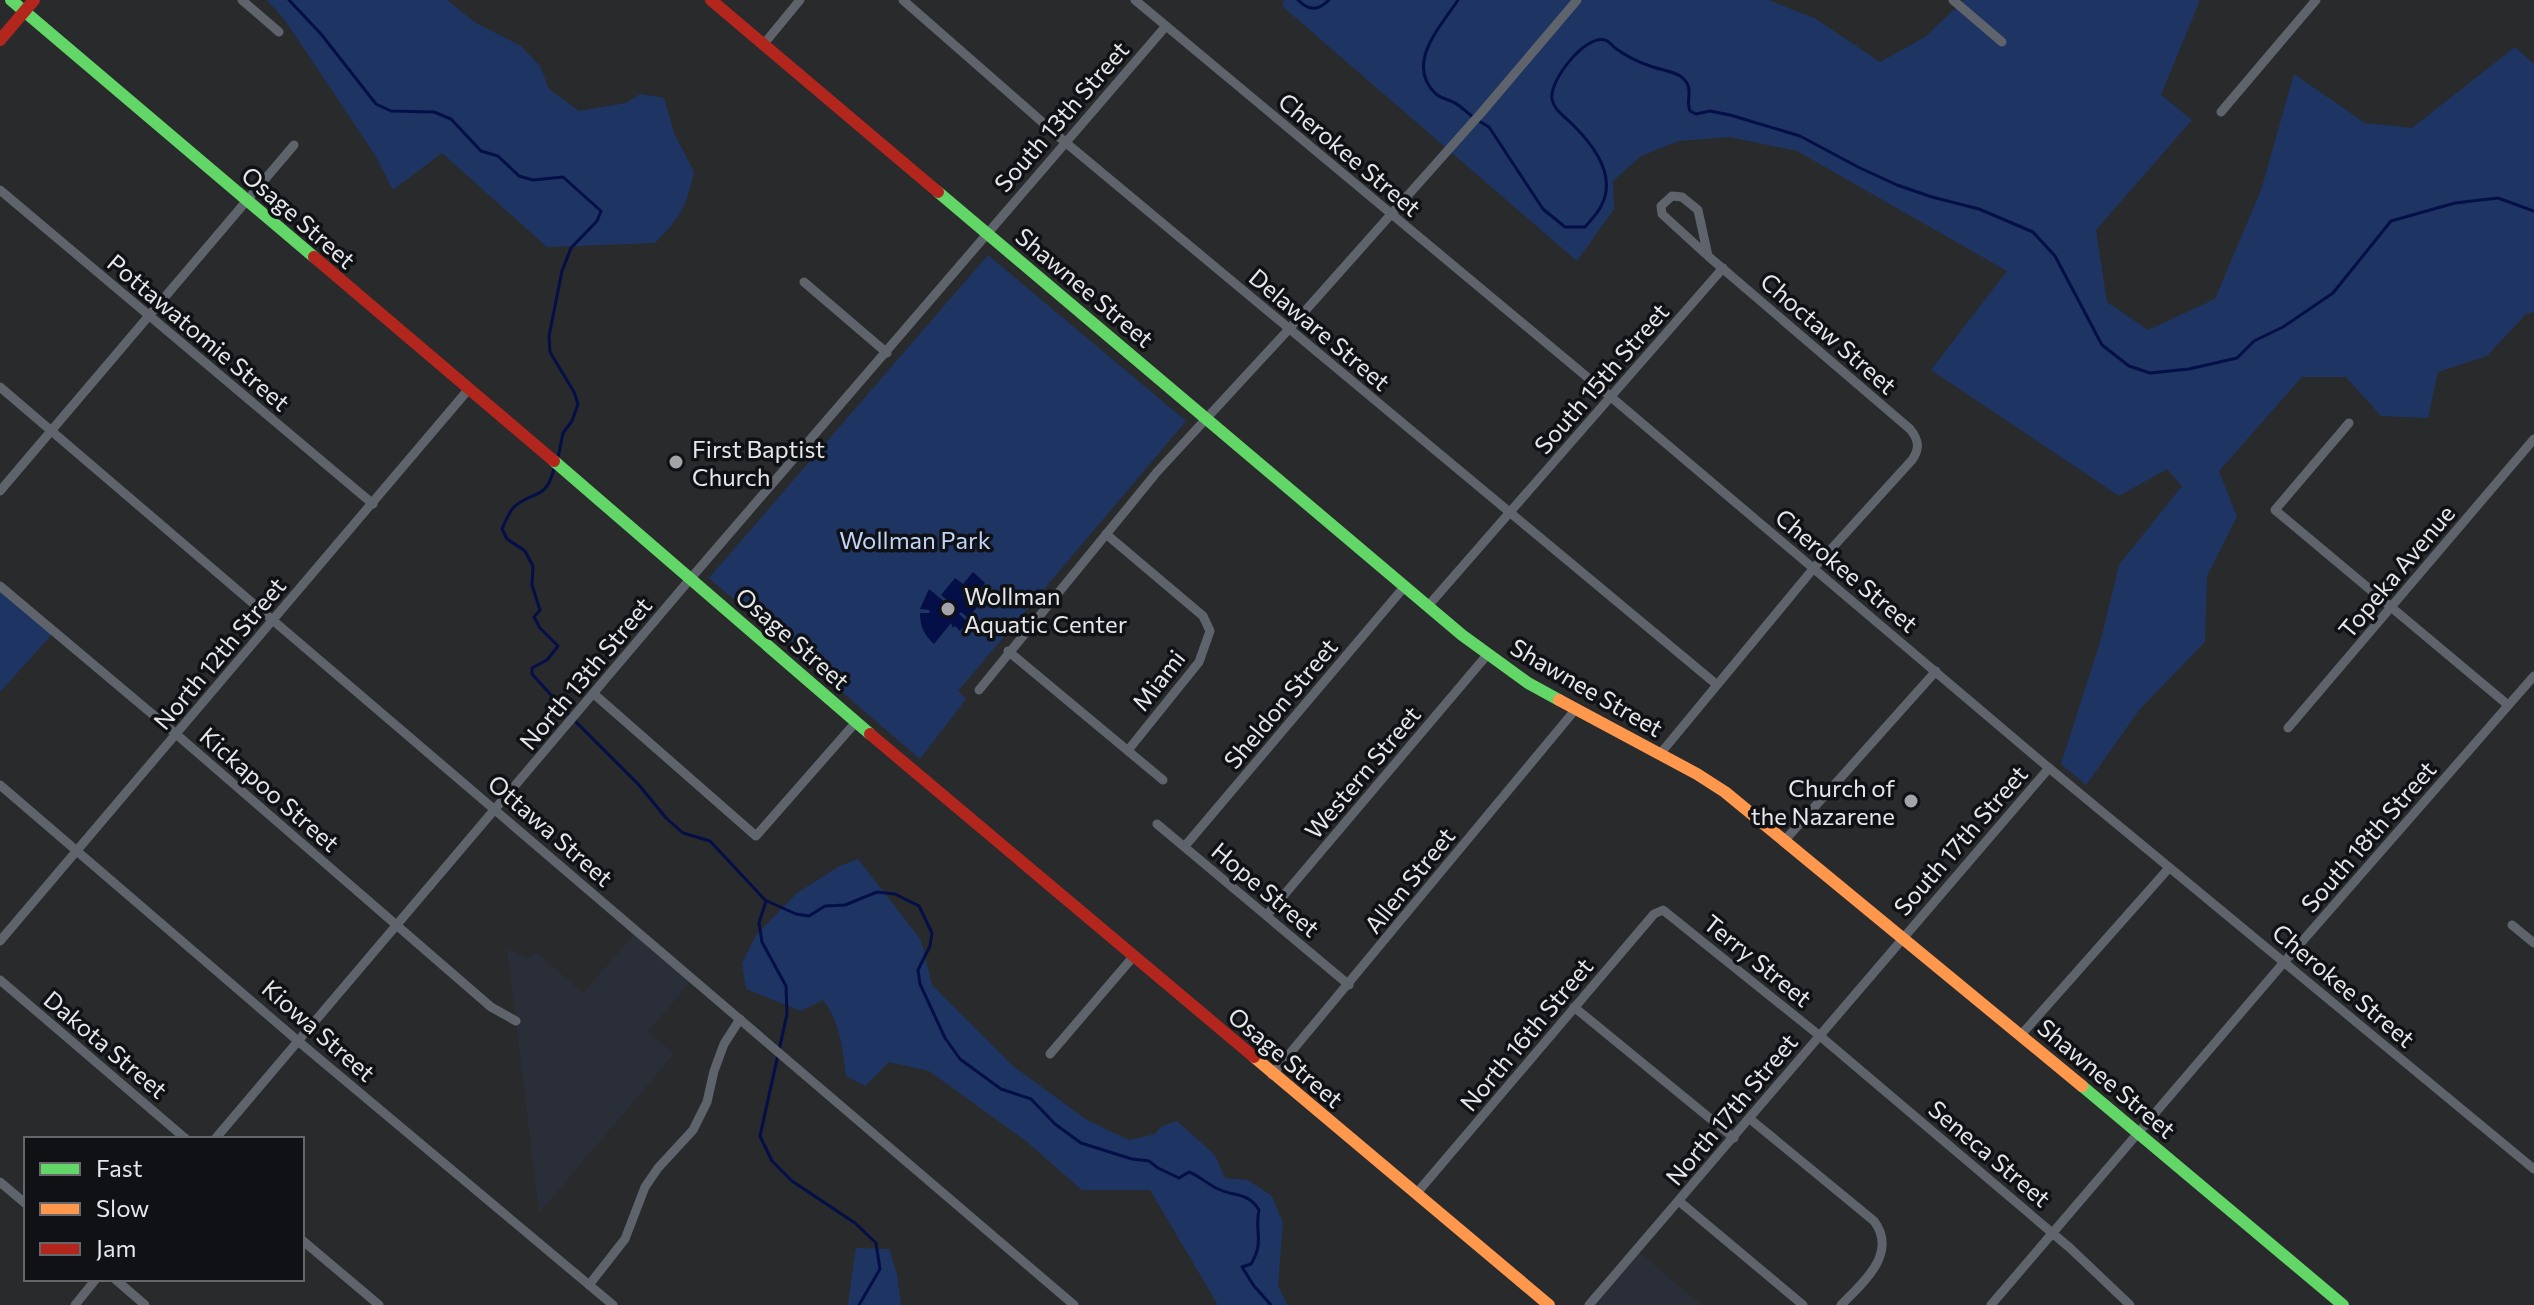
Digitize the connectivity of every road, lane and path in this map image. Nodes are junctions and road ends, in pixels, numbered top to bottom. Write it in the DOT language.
graph roads {
  1 [pos="11,0"];
  2 [pos="34,0"];
  3 [pos="242,0"];
  4 [pos="711,0"];
  5 [pos="800,0"];
  6 [pos="903,0"];
  7 [pos="1135,0"];
  8 [pos="1577,0"];
  9 [pos="1953,0"];
  10 [pos="2316,0"];
  11 [pos="24,11"];
  12 [pos="1166,26"];
  13 [pos="279,32"];
  14 [pos="0,40"];
  15 [pos="2002,42"];
  16 [pos="763,45"];
  17 [pos="2221,112"];
  18 [pos="1065,142"];
  19 [pos="294,145"];
  20 [pos="0,190"];
  21 [pos="246,201"];
  22 [pos="1390,214"];
  23 [pos="987,233"];
  24 [pos="1708,256"];
  25 [pos="1723,268"];
  26 [pos="804,282"];
  27 [pos="149,316"];
  28 [pos="1289,329"];
  29 [pos="887,353"];
  30 [pos="0,387"];
  31 [pos="468,390"];
  32 [pos="1611,397"];
  33 [pos="1207,420"];
  34 [pos="2349,423"];
  35 [pos="51,431"];
  36 [pos="2534,439"];
  37 [pos="0,491"];
  38 [pos="373,504"];
  39 [pos="1509,514"];
  40 [pos="1106,534"];
  41 [pos="1813,569"];
  42 [pos="691,578"];
  43 [pos="0,586"];
  44 [pos="1405,586"];
  45 [pos="1428,606"];
  46 [pos="2392,607"];
  47 [pos="273,621"];
  48 [pos="1008,651"];
  49 [pos="1487,655"];
  50 [pos="1936,671"];
  51 [pos="2534,676"];
  52 [pos="1716,684"];
  53 [pos="979,690"];
  54 [pos="594,694"];
  55 [pos="2508,705"];
  56 [pos="1575,710"];
  57 [pos="856,722"];
  58 [pos="2288,728"];
  59 [pos="176,734"];
  60 [pos="1129,749"];
  61 [pos="1660,754"];
  62 [pos="2049,768"];
  63 [pos="1163,780"];
  64 [pos="0,785"];
  65 [pos="496,809"];
  66 [pos="1157,824"];
  67 [pos="1785,840"];
  68 [pos="1185,846"];
  69 [pos="79,850"];
  70 [pos="2169,868"];
  71 [pos="1267,915"];
  72 [pos="1671,915"];
  73 [pos="2512,925"];
  74 [pos="397,926"];
  75 [pos="1902,938"];
  76 [pos="0,941"];
  77 [pos="2534,943"];
  78 [pos="1133,957"];
  79 [pos="2285,961"];
  80 [pos="0,980"];
  81 [pos="1349,985"];
  82 [pos="1574,1007"];
  83 [pos="740,1019"];
  84 [pos="516,1021"];
  85 [pos="2021,1035"];
  86 [pos="1820,1036"];
  87 [pos="298,1041"];
  88 [pos="1050,1054"];
  89 [pos="1272,1075"];
  90 [pos="1750,1119"];
  91 [pos="2138,1133"];
  92 [pos="184,1137"];
  93 [pos="217,1137"];
  94 [pos="1734,1138"];
  95 [pos="2534,1169"];
  96 [pos="0,1182"];
  97 [pos="1416,1194"];
  98 [pos="24,1202"];
  99 [pos="1680,1202"];
  100 [pos="2052,1232"];
  101 [pos="304,1242"];
  102 [pos="94,1281"];
  103 [pos="117,1281"];
  104 [pos="589,1285"];
  105 [pos="75,1305"];
  106 [pos="145,1305"];
  107 [pos="379,1305"];
  108 [pos="613,1305"];
  109 [pos="1074,1305"];
  110 [pos="1549,1305"];
  111 [pos="1589,1305"];
  112 [pos="1803,1305"];
  113 [pos="1841,1305"];
  114 [pos="1991,1305"];
  115 [pos="2130,1305"];
  116 [pos="2343,1305"];
  1 -- 11 [label="street, Osage Street"];
  2 -- 11 [label="street"];
  3 -- 13 [label="street"];
  4 -- 16 [label="street, Shawnee Street"];
  5 -- 16 [label="street"];
  6 -- 18 [label="street, Delaware Street"];
  7 -- 12 [label="street, Cherokee Street"];
  8 -- 22 [label="street"];
  9 -- 15 [label="street"];
  10 -- 17 [label="street"];
  11 -- 14 [label="street"];
  11 -- 21 [label="street, Osage Street"];
  12 -- 18 [label="street, South 13th Street"];
  12 -- 22 [label="street, Cherokee Street"];
  16 -- 23 [label="street, Shawnee Street"];
  18 -- 23 [label="street, South 13th Street"];
  18 -- 28 [label="street, Delaware Street"];
  19 -- 21 [label="street"];
  20 -- 27 [label="street, Pottawatomie Street"];
  21 -- 27 [label="street"];
  21 -- 31 [label="street, Osage Street"];
  22 -- 28 [label="street"];
  22 -- 32 [label="street, Cherokee Street"];
  23 -- 29 [label="street, North 13th Street"];
  23 -- 33 [label="street, Shawnee Street"];
  24 -- 24 [label="street, Choctaw Street"];
  24 -- 25 [label="street, Choctaw Street"];
  25 -- 32 [label="street, South 15th Street"];
  25 -- 41 [label="street, Choctaw Street"];
  26 -- 29 [label="street"];
  27 -- 35 [label="street"];
  27 -- 38 [label="street, Pottawatomie Street"];
  28 -- 33 [label="street"];
  28 -- 39 [label="street, Delaware Street"];
  29 -- 42 [label="street, North 13th Street"];
  30 -- 35 [label="street, Ottawa Street"];
  31 -- 38 [label="street, North 12th Street"];
  31 -- 42 [label="street, Osage Street"];
  32 -- 39 [label="street, South 15th Street"];
  32 -- 41 [label="street, Cherokee Street"];
  33 -- 40 [label="street"];
  33 -- 44 [label="street, Shawnee Street"];
  34 -- 46 [label="street"];
  35 -- 37 [label="street"];
  35 -- 47 [label="street, Ottawa Street"];
  36 -- 46 [label="street, Topeka Avenue"];
  38 -- 47 [label="street, North 12th Street"];
  39 -- 45 [label="street, South 15th Street"];
  39 -- 52 [label="street, Delaware Street"];
  40 -- 48 [label="street"];
  40 -- 60 [label="street, Miami"];
  41 -- 50 [label="street, Cherokee Street"];
  41 -- 52 [label="street"];
  42 -- 54 [label="street, North 13th Street"];
  42 -- 57 [label="street, Osage Street"];
  43 -- 59 [label="street, Kickapoo Street"];
  44 -- 45 [label="street, Shawnee Street"];
  44 -- 68 [label="street, Sheldon Street"];
  45 -- 49 [label="street, Shawnee Street"];
  46 -- 55 [label="street"];
  46 -- 58 [label="street, Topeka Avenue"];
  47 -- 59 [label="street, North 12th Street"];
  47 -- 65 [label="street, Ottawa Street"];
  48 -- 53 [label="street"];
  48 -- 60 [label="street"];
  49 -- 56 [label="street, Shawnee Street"];
  49 -- 71 [label="street, Western Street"];
  50 -- 62 [label="street, Cherokee Street"];
  50 -- 67 [label="street"];
  51 -- 55 [label="street, South 18th Street"];
  52 -- 61 [label="street"];
  54 -- 57 [label="street"];
  54 -- 65 [label="street, North 13th Street"];
  55 -- 79 [label="street, South 18th Street"];
  56 -- 61 [label="street, Shawnee Street"];
  56 -- 81 [label="street, Allen Street"];
  57 -- 78 [label="street, Osage Street"];
  59 -- 69 [label="street, North 12th Street"];
  59 -- 74 [label="street, Kickapoo Street"];
  60 -- 63 [label="street"];
  61 -- 67 [label="street, Shawnee Street"];
  62 -- 70 [label="street, Cherokee Street"];
  62 -- 75 [label="street, South 17th Street"];
  64 -- 69 [label="street, Kiowa Street"];
  65 -- 74 [label="street, North 13th Street"];
  65 -- 83 [label="street, Ottawa Street"];
  66 -- 68 [label="street, Hope Street"];
  67 -- 75 [label="street, Shawnee Street"];
  68 -- 71 [label="street, Hope Street"];
  69 -- 76 [label="street, North 12th Street"];
  69 -- 87 [label="street, Kiowa Street"];
  70 -- 79 [label="street, Cherokee Street"];
  70 -- 85 [label="street"];
  71 -- 81 [label="street, Hope Street"];
  72 -- 82 [label="street, North 16th Street"];
  72 -- 86 [label="street, Terry Street"];
  73 -- 77 [label="street"];
  74 -- 84 [label="street, Kickapoo Street"];
  74 -- 87 [label="street, North 13th Street"];
  75 -- 85 [label="street, Shawnee Street"];
  75 -- 86 [label="street, North 17th Street"];
  78 -- 88 [label="street"];
  78 -- 89 [label="street, Osage Street"];
  79 -- 91 [label="street, South 18th Street"];
  79 -- 95 [label="street, Cherokee Street"];
  80 -- 92 [label="street, Dakota Street"];
  81 -- 89 [label="street, Allen Street"];
  82 -- 94 [label="street"];
  82 -- 97 [label="street, North 16th Street"];
  83 -- 104 [label="street"];
  83 -- 109 [label="street, Ottawa Street"];
  85 -- 91 [label="street, Shawnee Street"];
  86 -- 90 [label="street, North 17th Street"];
  86 -- 100 [label="street, Seneca Street"];
  87 -- 93 [label="street, North 13th Street"];
  87 -- 104 [label="street, Kiowa Street"];
  89 -- 97 [label="street, Osage Street"];
  90 -- 94 [label="street, North 17th Street"];
  90 -- 113 [label="street"];
  91 -- 100 [label="street, South 18th Street"];
  91 -- 116 [label="street, Shawnee Street"];
  94 -- 99 [label="street, North 17th Street"];
  96 -- 98 [label="street"];
  97 -- 110 [label="street, Osage Street"];
  99 -- 111 [label="street, North 17th Street"];
  99 -- 112 [label="street"];
  100 -- 114 [label="street, South 18th Street"];
  100 -- 115 [label="street, Seneca Street"];
  101 -- 107 [label="street"];
  102 -- 105 [label="street"];
  103 -- 106 [label="street"];
  104 -- 108 [label="street, Kiowa Street"];
}
